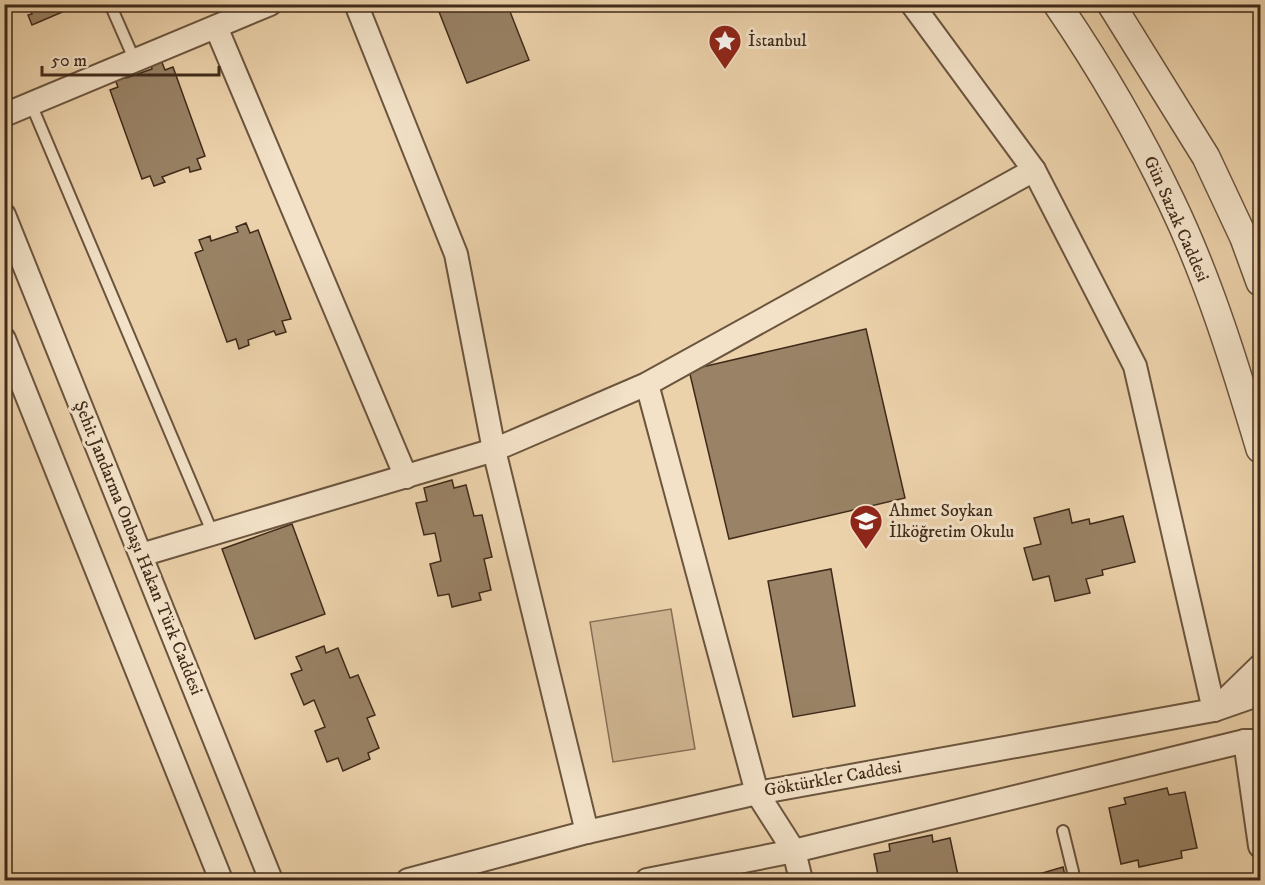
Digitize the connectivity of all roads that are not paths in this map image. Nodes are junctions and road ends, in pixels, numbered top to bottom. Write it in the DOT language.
graph roads {
  1 [pos="110,4"];
  2 [pos="270,4"];
  3 [pos="356,4"];
  4 [pos="912,4"];
  5 [pos="1057,4"];
  6 [pos="1111,4"];
  7 [pos="216,27"];
  8 [pos="135,61"];
  9 [pos="31,104"];
  10 [pos="4,115"];
  11 [pos="1034,170"];
  12 [pos="4,215"];
  13 [pos="1260,282"];
  14 [pos="4,339"];
  15 [pos="647,384"];
  16 [pos="14,387"];
  17 [pos="1260,449"];
  18 [pos="494,450"];
  19 [pos="406,477"];
  20 [pos="213,534"];
  21 [pos="141,555"];
  22 [pos="1260,666"];
  23 [pos="1260,694"];
  24 [pos="1214,710"];
  25 [pos="1255,743"];
  26 [pos="757,793"];
  27 [pos="1063,831"];
  28 [pos="587,832"];
  29 [pos="1260,846"];
  30 [pos="794,851"];
  31 [pos="676,878"];
  32 [pos="221,880"];
  33 [pos="271,880"];
  34 [pos="408,880"];
  35 [pos="647,880"];
  36 [pos="801,880"];
  37 [pos="1075,880"];
  1 -- 8 [label="lane"];
  2 -- 7 [label="street"];
  3 -- 18 [label="street"];
  4 -- 11 [label="street"];
  5 -- 17 [label="street, Gün Sazak Caddesi"];
  6 -- 13 [label="street"];
  7 -- 8 [label="street"];
  7 -- 19 [label="street"];
  8 -- 9 [label="street"];
  9 -- 10 [label="street"];
  9 -- 20 [label="lane"];
  11 -- 15 [label="street"];
  11 -- 24 [label="street"];
  12 -- 21 [label="street, Şehit Jandarma Onbaşı Hakan Türk Caddesi"];
  14 -- 16 [label="street"];
  15 -- 18 [label="street"];
  15 -- 26 [label="street"];
  16 -- 32 [label="street"];
  18 -- 19 [label="street"];
  18 -- 28 [label="street"];
  19 -- 20 [label="street"];
  20 -- 21 [label="street"];
  21 -- 33 [label="street, Şehit Jandarma Onbaşı Hakan Türk Caddesi"];
  22 -- 24 [label="street"];
  23 -- 24 [label="street, Göktürkler Caddesi"];
  24 -- 26 [label="street, Göktürkler Caddesi"];
  25 -- 29 [label="street"];
  25 -- 30 [label="street"];
  26 -- 28 [label="street, Göktürkler Caddesi"];
  26 -- 30 [label="street"];
  27 -- 37 [label="lane"];
  28 -- 34 [label="street, Göktürkler Caddesi"];
  30 -- 31 [label="street"];
  30 -- 36 [label="street"];
  31 -- 35 [label="street"];
}
